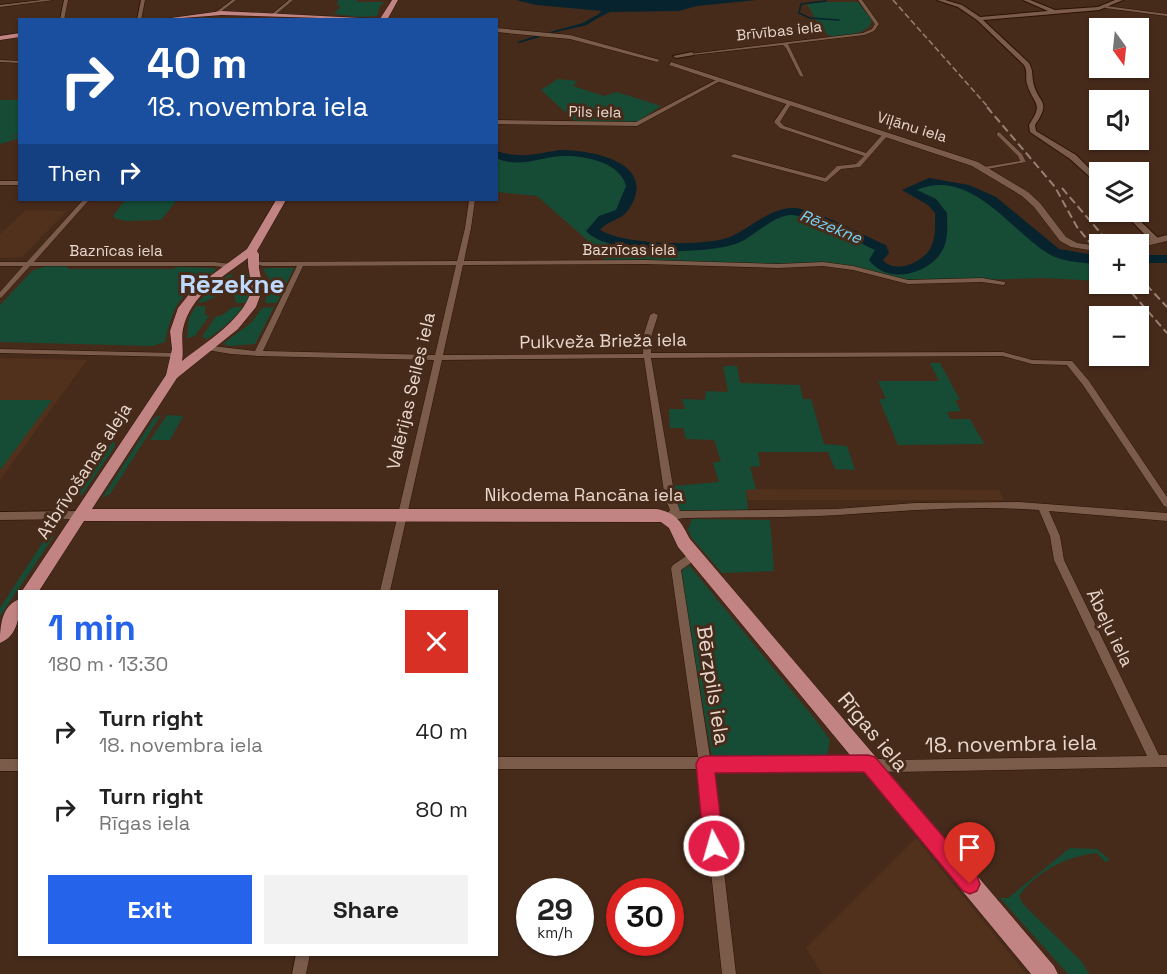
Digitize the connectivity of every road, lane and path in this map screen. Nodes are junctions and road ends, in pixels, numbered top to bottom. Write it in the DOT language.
graph roads {
  1 [pos="52,0"];
  2 [pos="66,0"];
  3 [pos="143,0"];
  4 [pos="234,0"];
  5 [pos="291,0"];
  6 [pos="395,0"];
  7 [pos="860,0"];
  8 [pos="940,0"];
  9 [pos="1026,0"];
  10 [pos="1120,0"];
  11 [pos="0,6"];
  12 [pos="1103,8"];
  13 [pos="217,13"];
  14 [pos="1055,13"];
  15 [pos="273,15"];
  16 [pos="1167,15"];
  17 [pos="62,18"];
  18 [pos="139,18"];
  19 [pos="176,18"];
  20 [pos="336,18"];
  21 [pos="384,18"];
  22 [pos="979,19"];
  23 [pos="498,30"];
  24 [pos="18,35"];
  25 [pos="0,38"];
  26 [pos="784,43"];
  27 [pos="692,54"];
  28 [pos="670,57"];
  29 [pos="0,61"];
  30 [pos="18,62"];
  31 [pos="671,64"];
  32 [pos="692,71"];
  33 [pos="802,76"];
  34 [pos="718,81"];
  35 [pos="789,104"];
  36 [pos="498,122"];
  37 [pos="999,134"];
  38 [pos="885,135"];
  39 [pos="866,155"];
  40 [pos="734,156"];
  41 [pos="984,169"];
  42 [pos="1089,173"];
  43 [pos="0,183"];
  44 [pos="18,183"];
  45 [pos="85,201"];
  46 [pos="281,201"];
  47 [pos="472,201"];
  48 [pos="1167,238"];
  49 [pos="1149,242"];
  50 [pos="1089,247"];
  51 [pos="253,260"];
  52 [pos="0,264"];
  53 [pos="28,264"];
  54 [pos="301,264"];
  55 [pos="460,264"];
  56 [pos="231,266"];
  57 [pos="1003,283"];
  58 [pos="0,296"];
  59 [pos="654,315"];
  60 [pos="204,347"];
  61 [pos="177,349"];
  62 [pos="0,351"];
  63 [pos="258,353"];
  64 [pos="647,355"];
  65 [pos="437,358"];
  66 [pos="172,375"];
  67 [pos="1167,504"];
  68 [pos="1043,508"];
  69 [pos="80,515"];
  70 [pos="402,515"];
  71 [pos="0,516"];
  72 [pos="670,517"];
  73 [pos="1167,517"];
  74 [pos="695,555"];
  75 [pos="31,590"];
  76 [pos="385,590"];
  77 [pos="18,609"];
  78 [pos="0,635"];
  79 [pos="1161,760"];
  80 [pos="868,763"];
  81 [pos="498,764"];
  82 [pos="705,764"];
  83 [pos="0,765"];
  84 [pos="18,765"];
  85 [pos="303,956"];
  86 [pos="299,974"];
  87 [pos="729,974"];
  88 [pos="1046,974"];
  1 -- 11 [label="street"];
  2 -- 17 [label="street"];
  3 -- 18 [label="street"];
  4 -- 13 [label="street"];
  5 -- 15 [label="street"];
  6 -- 21 [label="main road"];
  7 -- 26 [label="street, Brīvības iela"];
  8 -- 22 [label="street"];
  9 -- 14 [label="street"];
  10 -- 12 [label="street"];
  12 -- 14 [label="street"];
  12 -- 16 [label="street"];
  13 -- 15 [label="main road"];
  13 -- 19 [label="main road"];
  14 -- 22 [label="street"];
  15 -- 20 [label="main road"];
  22 -- 42 [label="street"];
  23 -- 28 [label="main road"];
  24 -- 25 [label="main road"];
  26 -- 27 [label="street, Brīvības iela"];
  26 -- 33 [label="street"];
  27 -- 28 [label="street"];
  28 -- 31 [label="main road"];
  28 -- 31 [label="main road"];
  28 -- 32 [label="main road"];
  29 -- 30 [label="street"];
  31 -- 32 [label="main road, Viļānu iela"];
  32 -- 34 [label="main road, Viļānu iela"];
  34 -- 35 [label="main road, Viļānu iela"];
  34 -- 36 [label="street, Pils iela"];
  35 -- 38 [label="main road, Viļānu iela"];
  35 -- 39 [label="street"];
  37 -- 41 [label="street"];
  38 -- 39 [label="street"];
  38 -- 41 [label="main road, Viļānu iela"];
  39 -- 40 [label="street"];
  41 -- 50 [label="main road, Viļānu iela"];
  43 -- 44 [label="street"];
  45 -- 53 [label="street"];
  46 -- 51 [label="main road, Atbrīvošanas aleja"];
  47 -- 55 [label="street, Valērijas Seiles iela"];
  48 -- 49 [label="main road"];
  51 -- 54 [label="street, Baznīcas iela"];
  51 -- 56 [label="main road"];
  51 -- 56 [label="main road, Atbrīvošanas aleja"];
  51 -- 60 [label="main road, Atbrīvošanas aleja"];
  52 -- 53 [label="street, Baznīcas iela"];
  53 -- 56 [label="street, Baznīcas iela"];
  53 -- 58 [label="street"];
  54 -- 55 [label="street, Baznīcas iela"];
  54 -- 63 [label="street"];
  55 -- 57 [label="street, Baznīcas iela"];
  55 -- 65 [label="street, Valērijas Seiles iela"];
  56 -- 61 [label="main road, Atbrīvošanas aleja"];
  59 -- 64 [label="street"];
  60 -- 61 [label="main road"];
  60 -- 63 [label="street, Pulkveža Brieža iela"];
  60 -- 66 [label="main road, Atbrīvošanas aleja"];
  61 -- 62 [label="street"];
  61 -- 66 [label="main road, Atbrīvošanas aleja"];
  63 -- 65 [label="street, Pulkveža Brieža iela"];
  64 -- 65 [label="street, Pulkveža Brieža iela"];
  64 -- 67 [label="street, Pulkveža Brieža iela"];
  64 -- 72 [label="street"];
  65 -- 70 [label="street, Valērijas Seiles iela"];
  66 -- 69 [label="main road, Atbrīvošanas aleja"];
  68 -- 72 [label="street, Nikodema Rancāna iela"];
  68 -- 73 [label="street, Nikodema Rancāna iela"];
  68 -- 79 [label="street, Ābeļu iela"];
  69 -- 70 [label="main road, Nikodema Rancāna iela"];
  69 -- 71 [label="street, Nikodema Rancāna iela"];
  69 -- 75 [label="main road, Atbrīvošanas aleja"];
  70 -- 72 [label="main road, Nikodema Rancāna iela"];
  70 -- 76 [label="street, Valērijas Seiles iela"];
  72 -- 74 [label="main road, Rīgas iela"];
  74 -- 80 [label="main road, Rīgas iela"];
  74 -- 82 [label="street, Bērzpils iela"];
  77 -- 78 [label="main road"];
  79 -- 80 [label="street, 18. novembra iela"];
  80 -- 82 [label="street, 18. novembra iela"];
  80 -- 88 [label="main road, Rīgas iela"];
  81 -- 82 [label="street, 18. novembra iela"];
  82 -- 87 [label="street, Bērzpils iela"];
  83 -- 84 [label="street"];
  85 -- 86 [label="street"];
}
